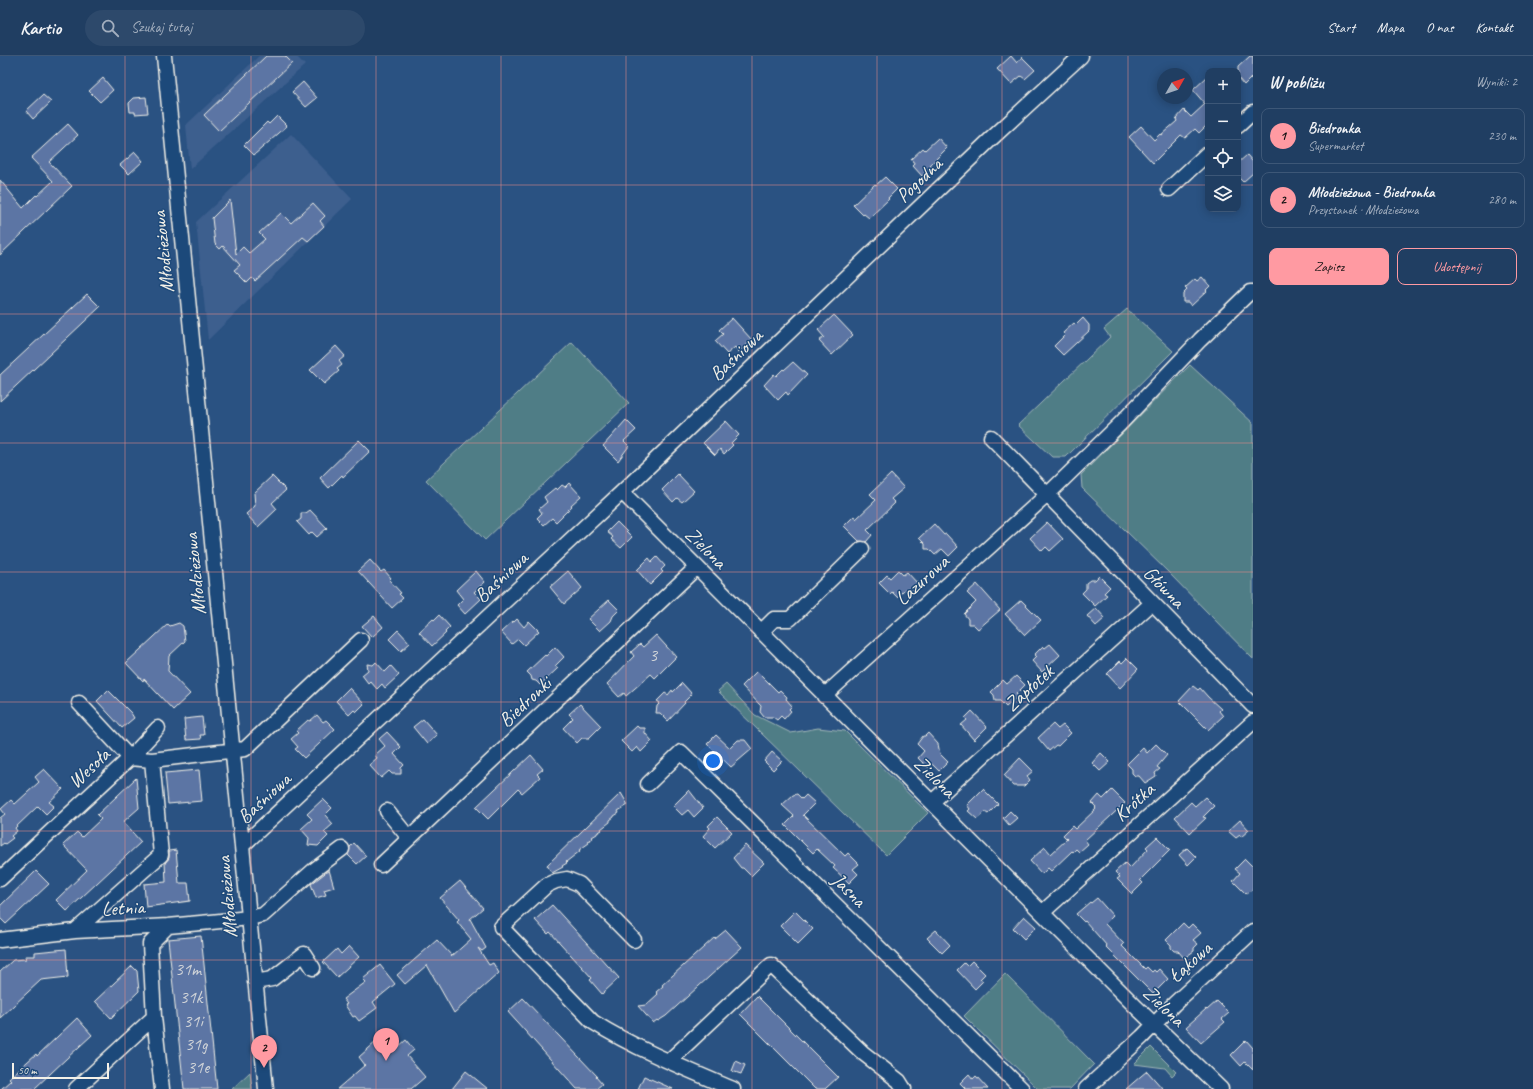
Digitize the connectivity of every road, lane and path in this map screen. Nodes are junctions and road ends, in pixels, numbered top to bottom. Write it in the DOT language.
graph roads {
  1 [pos="164,56"];
  2 [pos="1081,56"];
  3 [pos="1253,112"];
  4 [pos="1241,123"];
  5 [pos="1205,156"];
  6 [pos="1169,189"];
  7 [pos="1253,292"];
  8 [pos="785,335"];
  9 [pos="991,437"];
  10 [pos="622,492"];
  11 [pos="1047,495"];
  12 [pos="862,549"];
  13 [pos="697,568"];
  14 [pos="1152,603"];
  15 [pos="761,632"];
  16 [pos="360,640"];
  17 [pos="824,696"];
  18 [pos="79,703"];
  19 [pos="1253,706"];
  20 [pos="1253,722"];
  21 [pos="158,728"];
  22 [pos="232,751"];
  23 [pos="130,758"];
  24 [pos="152,760"];
  25 [pos="648,784"];
  26 [pos="932,802"];
  27 [pos="387,811"];
  28 [pos="410,838"];
  29 [pos="242,846"];
  30 [pos="342,849"];
  31 [pos="381,865"];
  32 [pos="0,879"];
  33 [pos="1043,912"];
  34 [pos="248,918"];
  35 [pos="168,926"];
  36 [pos="75,931"];
  37 [pos="1253,931"];
  38 [pos="0,940"];
  39 [pos="634,940"];
  40 [pos="313,968"];
  41 [pos="255,982"];
  42 [pos="154,1017"];
  43 [pos="1154,1024"];
  44 [pos="669,1061"];
  45 [pos="76,1089"];
  46 [pos="162,1089"];
  47 [pos="266,1089"];
  48 [pos="733,1089"];
  49 [pos="904,1089"];
  50 [pos="1022,1089"];
  51 [pos="1086,1089"];
  52 [pos="1221,1089"];
  1 -- 22 [label="street, Młodzieżowa"];
  2 -- 8 [label="street, Pogodna"];
  3 -- 4 [label="street"];
  5 -- 6 [label="street"];
  7 -- 11 [label="street, Lazurowa"];
  8 -- 10 [label="street, Baśniowa"];
  9 -- 11 [label="street, Główna"];
  10 -- 13 [label="street, Zielona"];
  10 -- 29 [label="street, Baśniowa"];
  11 -- 14 [label="street, Główna"];
  11 -- 17 [label="street, Lazurowa"];
  12 -- 15 [label="street"];
  13 -- 15 [label="street, Zielona"];
  13 -- 28 [label="street, Biedronki"];
  14 -- 19 [label="street, Główna"];
  14 -- 26 [label="street, Zapłotek"];
  15 -- 17 [label="street, Zielona"];
  16 -- 22 [label="street, Wesoła"];
  17 -- 26 [label="street, Zielona"];
  18 -- 23 [label="street"];
  20 -- 33 [label="street, Krótka"];
  21 -- 23 [label="street"];
  22 -- 24 [label="street, Wesoła"];
  22 -- 29 [label="street, Młodzieżowa"];
  23 -- 24 [label="street, Wesoła"];
  23 -- 32 [label="street, Wesoła"];
  24 -- 36 [label="street"];
  25 -- 50 [label="street, Jasna"];
  26 -- 33 [label="street, Zielona"];
  27 -- 28 [label="street"];
  28 -- 31 [label="street, Biedronki"];
  29 -- 34 [label="street, Młodzieżowa"];
  30 -- 34 [label="street, Letnia"];
  33 -- 43 [label="street, Zielona"];
  34 -- 35 [label="street, Letnia"];
  34 -- 41 [label="street, Młodzieżowa"];
  35 -- 36 [label="street, Letnia"];
  35 -- 42 [label="street"];
  36 -- 38 [label="street, Letnia"];
  37 -- 43 [label="street, Łąkowa"];
  39 -- 44 [label="street"];
  40 -- 41 [label="street"];
  41 -- 47 [label="street, Młodzieżowa"];
  42 -- 45 [label="street"];
  42 -- 46 [label="street"];
  43 -- 51 [label="street, Łąkowa"];
  43 -- 52 [label="street, Zielona"];
  44 -- 48 [label="street"];
  44 -- 49 [label="street"];
}
